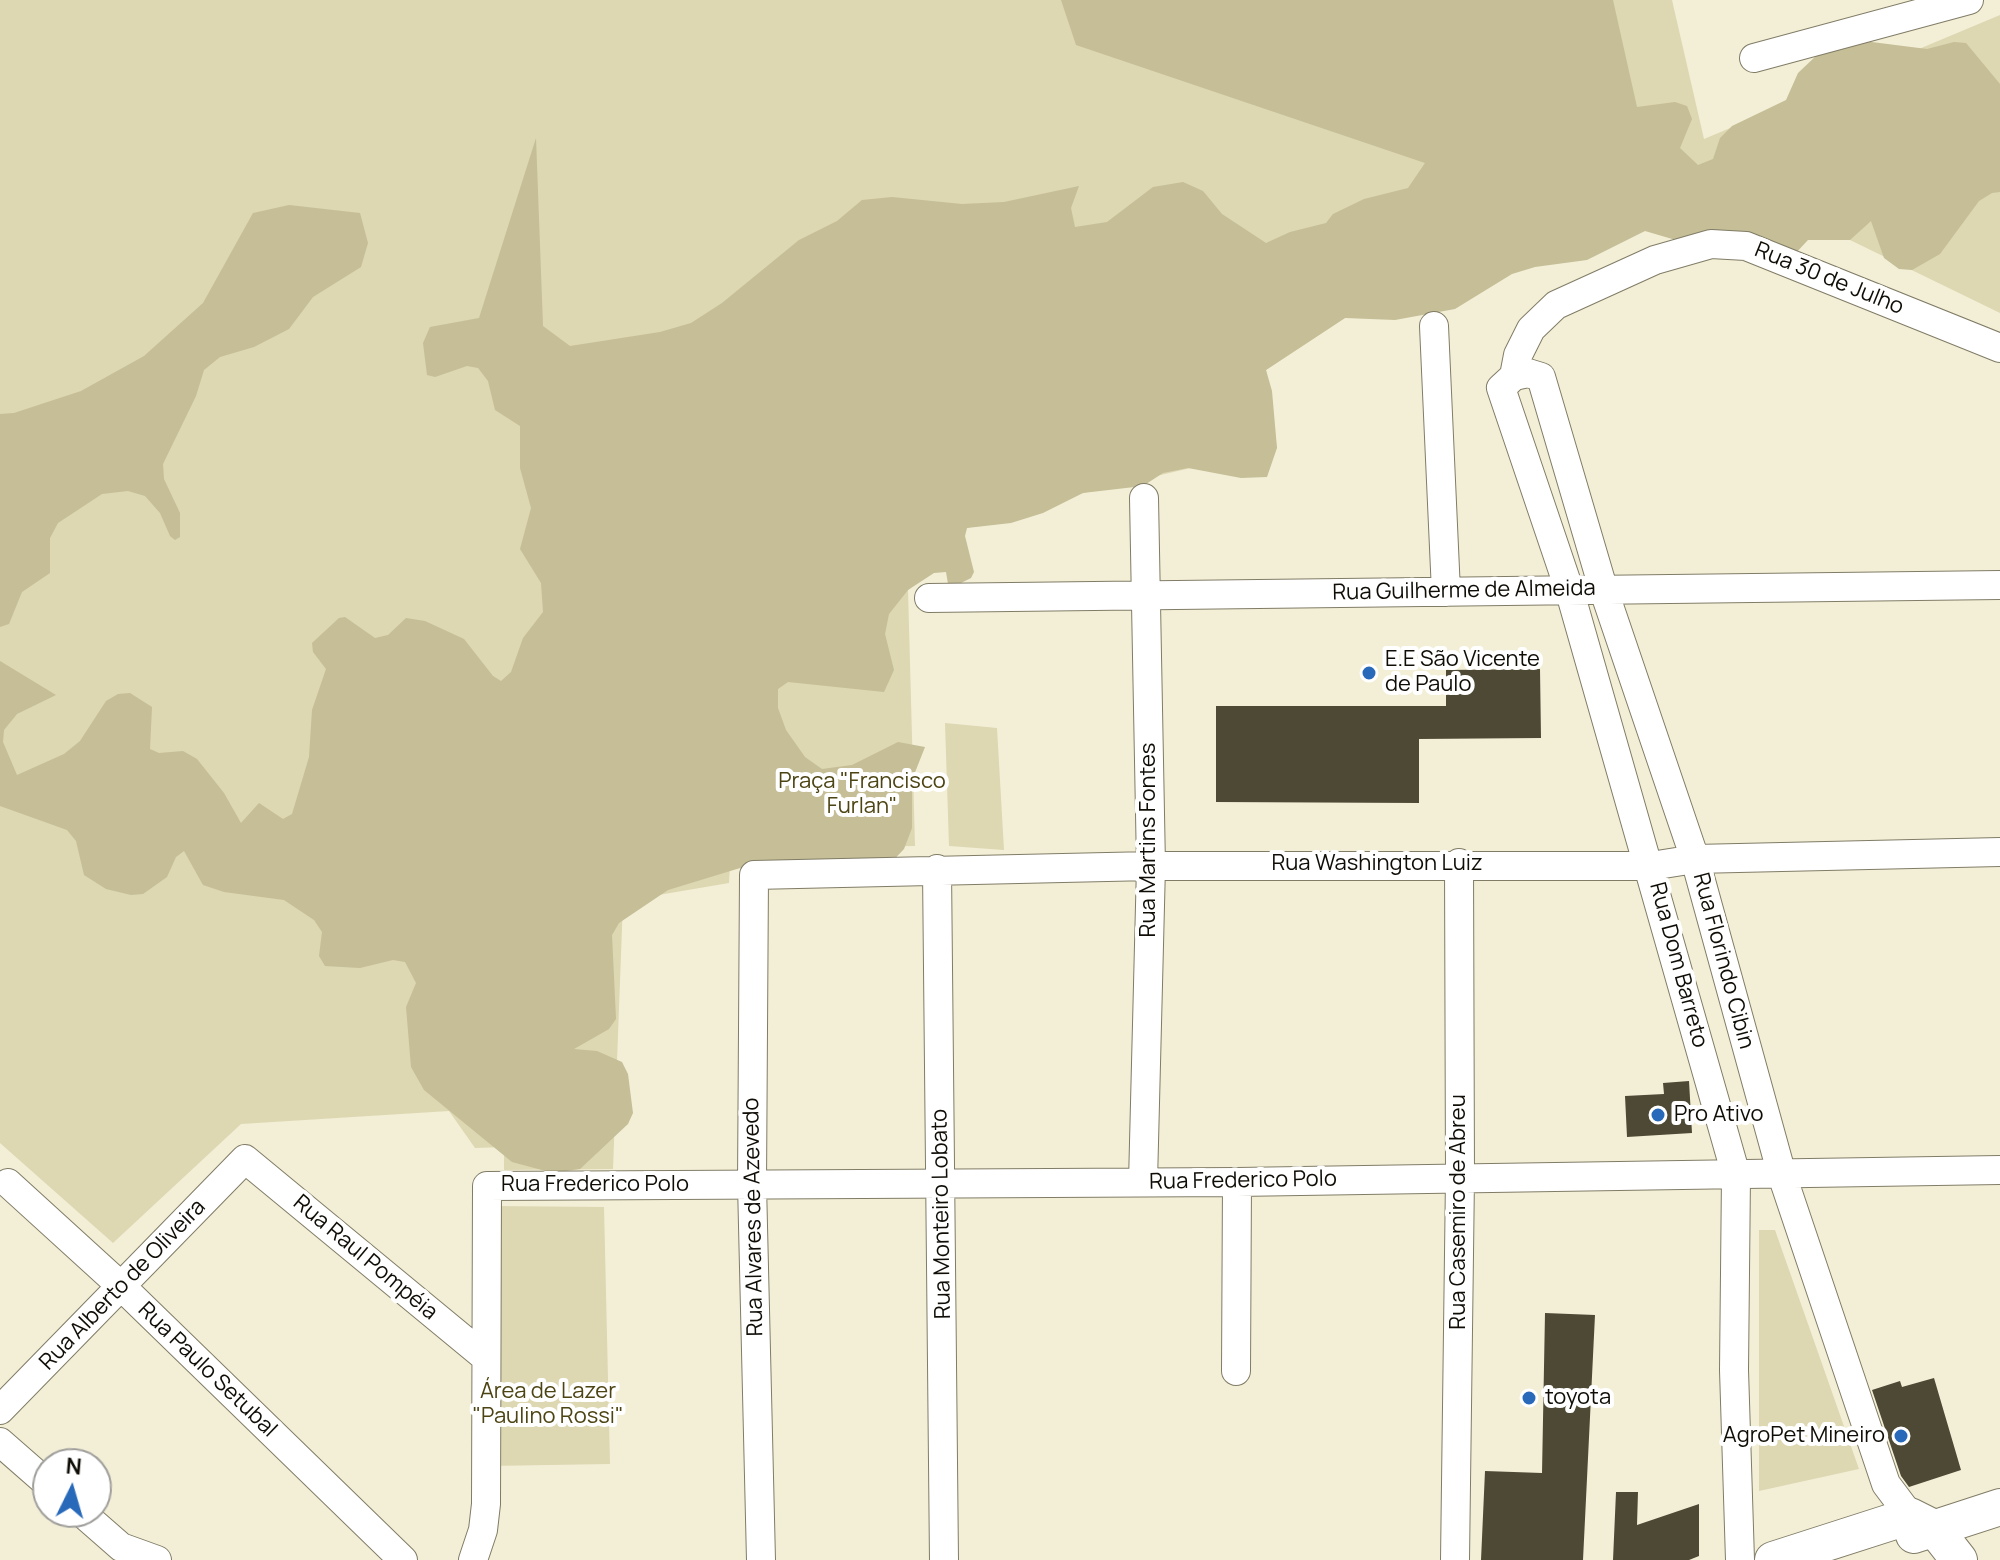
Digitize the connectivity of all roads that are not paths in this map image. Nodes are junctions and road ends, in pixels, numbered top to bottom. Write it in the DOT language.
graph roads {
  1 [pos="1969,0"];
  2 [pos="1754,58"];
  3 [pos="1434,326"];
  4 [pos="2000,348"];
  5 [pos="1508,382"];
  6 [pos="1144,498"];
  7 [pos="2000,585"];
  8 [pos="1603,588"];
  9 [pos="1569,589"];
  10 [pos="1446,592"];
  11 [pos="1148,597"];
  12 [pos="929,598"];
  13 [pos="2000,852"];
  14 [pos="1695,859"];
  15 [pos="1459,863"];
  16 [pos="1151,866"];
  17 [pos="1651,866"];
  18 [pos="937,869"];
  19 [pos="754,875"];
  20 [pos="245,1159"];
  21 [pos="2000,1170"];
  22 [pos="1736,1175"];
  23 [pos="1782,1175"];
  24 [pos="1460,1177"];
  25 [pos="942,1182"];
  26 [pos="1143,1182"];
  27 [pos="1237,1182"];
  28 [pos="8,1183"];
  29 [pos="752,1184"];
  30 [pos="121,1286"];
  31 [pos="485,1357"];
  32 [pos="1236,1371"];
  33 [pos="0,1410"];
  34 [pos="0,1442"];
  35 [pos="32,1470"];
  36 [pos="2000,1507"];
  37 [pos="1922,1522"];
  38 [pos="99,1528"];
  39 [pos="157,1560"];
  40 [pos="403,1560"];
  41 [pos="473,1560"];
  42 [pos="761,1560"];
  43 [pos="944,1560"];
  44 [pos="1455,1560"];
  45 [pos="1740,1560"];
  46 [pos="1773,1560"];
  47 [pos="1841,1560"];
  48 [pos="1959,1560"];
  1 -- 2 [label="street"];
  3 -- 10 [label="street"];
  4 -- 5 [label="street, Rua 30 de Julho"];
  5 -- 8 [label="street, Rua Florindo Cibin"];
  5 -- 9 [label="street, Rua Dom Barreto"];
  6 -- 11 [label="street, Rua Martins Fontes"];
  7 -- 8 [label="street, Rua Guilherme de Almeida"];
  8 -- 9 [label="street, Rua Guilherme de Almeida"];
  8 -- 14 [label="street, Rua Florindo Cibin"];
  9 -- 10 [label="street, Rua Guilherme de Almeida"];
  9 -- 17 [label="street, Rua Dom Barreto"];
  10 -- 11 [label="street, Rua Guilherme de Almeida"];
  11 -- 12 [label="street, Rua Guilherme de Almeida"];
  11 -- 16 [label="street, Rua Martins Fontes"];
  13 -- 14 [label="street, Rua Washington Luiz"];
  14 -- 17 [label="street, Rua Washington Luiz"];
  14 -- 23 [label="street, Rua Florindo Cibin"];
  15 -- 16 [label="street, Rua Washington Luiz"];
  15 -- 17 [label="street, Rua Washington Luiz"];
  15 -- 24 [label="street, Rua Casemiro de Abreu"];
  16 -- 18 [label="street, Rua Washington Luiz"];
  16 -- 26 [label="street, Rua Martins Fontes"];
  17 -- 22 [label="street, Rua Dom Barreto"];
  18 -- 19 [label="street, Rua Washington Luiz"];
  18 -- 25 [label="street, Rua Monteiro Lobato"];
  19 -- 29 [label="street, Rua Alvares de Azevedo"];
  20 -- 30 [label="street, Rua Alberto de Oliveira"];
  20 -- 31 [label="street, Rua Raul Pompéia"];
  21 -- 23 [label="street, Rua Frederico Polo"];
  22 -- 23 [label="street, Rua Frederico Polo"];
  22 -- 24 [label="street, Rua Frederico Polo"];
  22 -- 45 [label="street, Rua Dom Barreto"];
  23 -- 37 [label="street, Rua Florindo Cibin"];
  24 -- 27 [label="street, Rua Frederico Polo"];
  24 -- 44 [label="street, Rua Casemiro de Abreu"];
  25 -- 26 [label="street, Rua Frederico Polo"];
  25 -- 29 [label="street, Rua Frederico Polo"];
  25 -- 43 [label="street, Rua Monteiro Lobato"];
  26 -- 27 [label="street, Rua Frederico Polo"];
  27 -- 32 [label="street"];
  28 -- 30 [label="street, Rua Paulo Setubal"];
  29 -- 31 [label="street, Rua Frederico Polo"];
  29 -- 42 [label="street, Rua Alvares de Azevedo"];
  30 -- 33 [label="street, Rua Alberto de Oliveira"];
  30 -- 40 [label="street, Rua Paulo Setubal"];
  31 -- 41 [label="street"];
  34 -- 35 [label="street"];
  36 -- 37 [label="main road"];
  37 -- 46 [label="main road"];
  37 -- 47 [label="main road"];
  37 -- 48 [label="main road, Rua Florindo Cibin"];
  38 -- 39 [label="street"];
}
